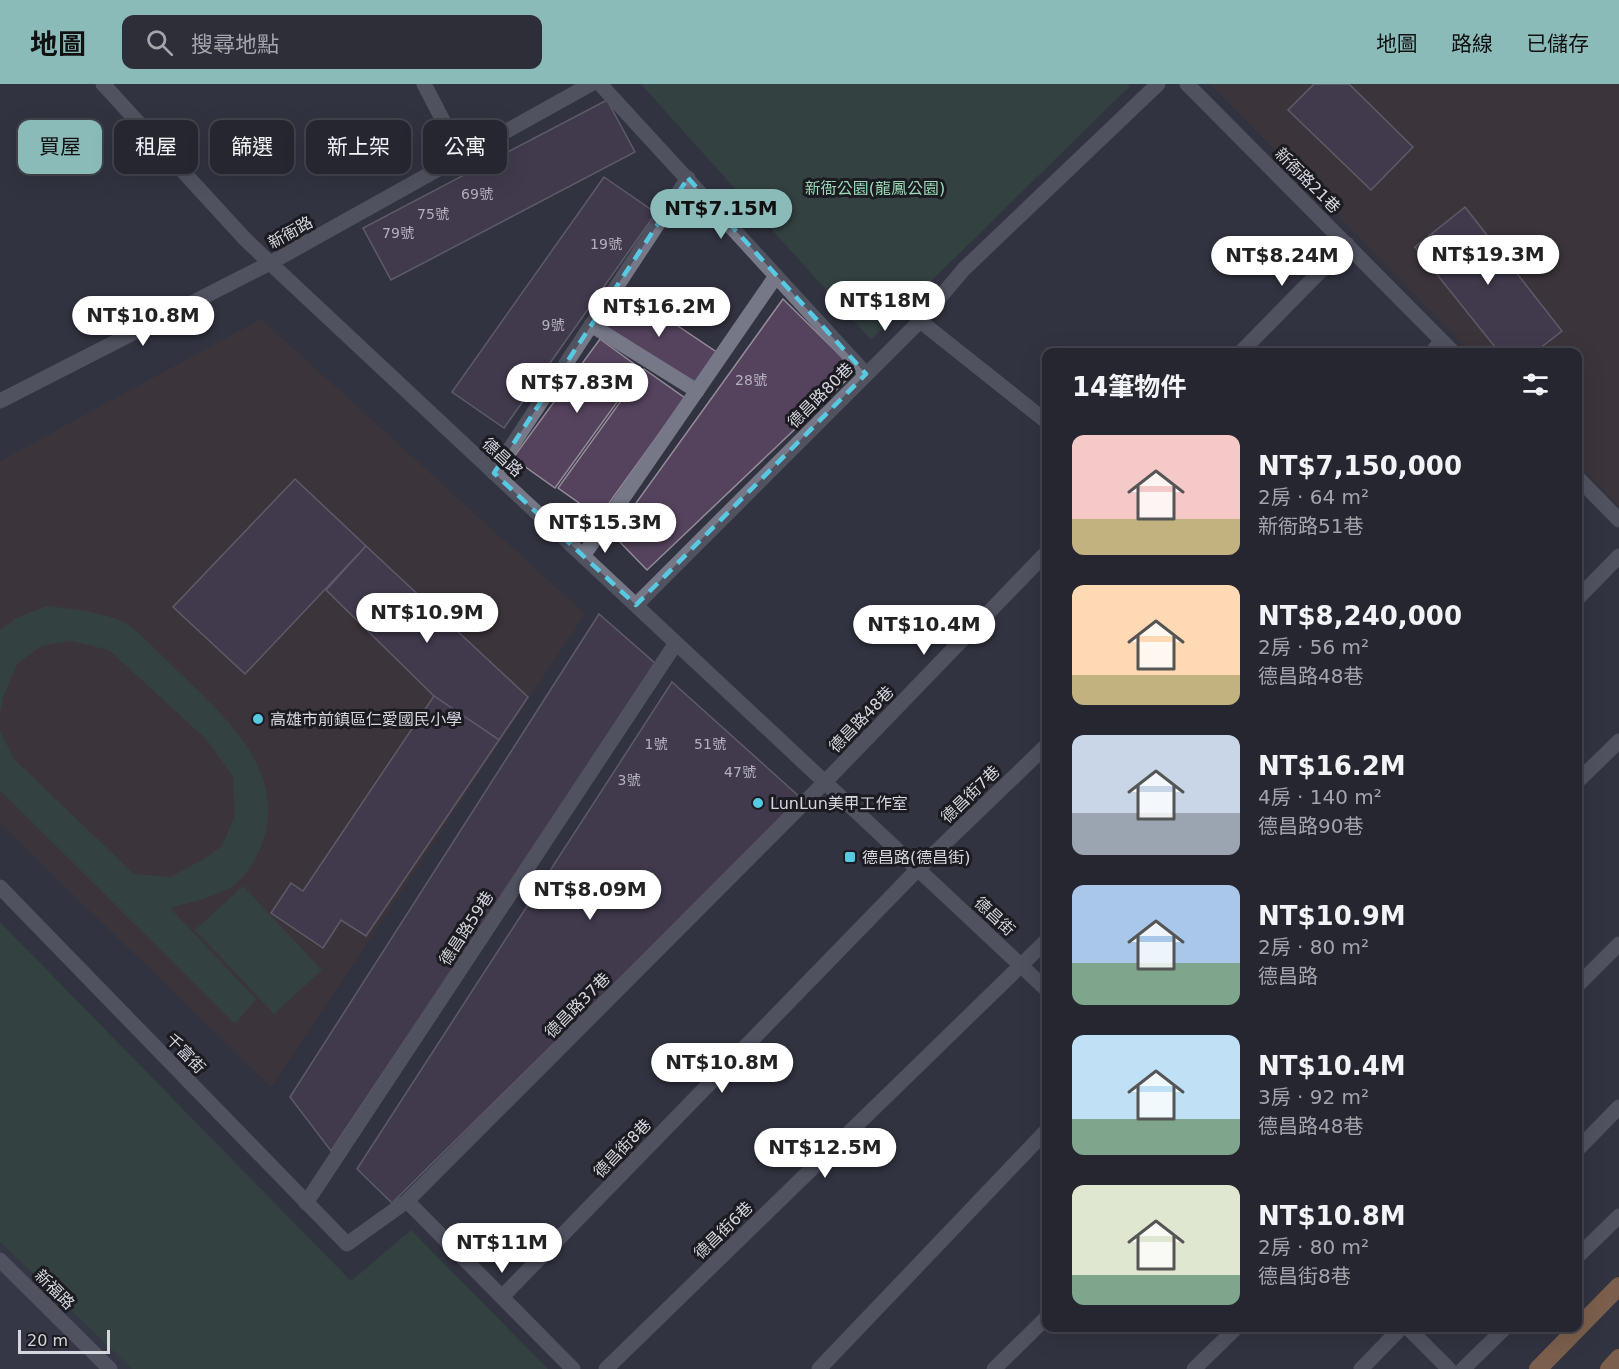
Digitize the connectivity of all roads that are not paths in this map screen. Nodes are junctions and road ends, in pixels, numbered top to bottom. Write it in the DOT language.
graph roads {
  1 [pos="103,84"];
  2 [pos="424,84"];
  3 [pos="591,84"];
  4 [pos="600,84"];
  5 [pos="1158,84"];
  6 [pos="1187,84"];
  7 [pos="443,120"];
  8 [pos="507,132"];
  9 [pos="431,174"];
  10 [pos="688,178"];
  11 [pos="1347,244"];
  12 [pos="270,264"];
  13 [pos="776,276"];
  14 [pos="920,321"];
  15 [pos="591,325"];
  16 [pos="1245,348"];
  17 [pos="1442,348"];
  18 [pos="866,374"];
  19 [pos="697,391"];
  20 [pos="0,401"];
  21 [pos="1042,418"];
  22 [pos="494,473"];
  23 [pos="1582,482"];
  24 [pos="1619,520"];
  25 [pos="583,556"];
  26 [pos="1619,556"];
  27 [pos="1042,557"];
  28 [pos="1582,594"];
  29 [pos="636,605"];
  30 [pos="676,643"];
  31 [pos="1619,741"];
  32 [pos="1042,751"];
  33 [pos="1582,777"];
  34 [pos="825,782"];
  35 [pos="918,869"];
  36 [pos="0,887"];
  37 [pos="1619,944"];
  38 [pos="1042,945"];
  39 [pos="1021,966"];
  40 [pos="1582,981"];
  41 [pos="1042,985"];
  42 [pos="1619,1107"];
  43 [pos="1042,1135"];
  44 [pos="1582,1145"];
  45 [pos="407,1201"];
  46 [pos="306,1203"];
  47 [pos="1619,1216"];
  48 [pos="347,1244"];
  49 [pos="1582,1252"];
  50 [pos="0,1260"];
  51 [pos="1619,1286"];
  52 [pos="502,1296"];
  53 [pos="1042,1322"];
  54 [pos="1582,1324"];
  55 [pos="1232,1332"];
  56 [pos="1397,1332"];
  57 [pos="1412,1332"];
  58 [pos="1501,1332"];
  59 [pos="1574,1332"];
  60 [pos="1619,1358"];
  61 [pos="110,1369"];
  62 [pos="573,1369"];
  63 [pos="606,1369"];
  64 [pos="819,1369"];
  65 [pos="994,1369"];
  66 [pos="1194,1369"];
  67 [pos="1361,1369"];
  68 [pos="1449,1369"];
  69 [pos="1463,1369"];
  70 [pos="1538,1369"];
  71 [pos="1609,1369"];
  1 -- 12 [label="street, 德昌路"];
  2 -- 7 [label="street"];
  3 -- 8 [label="street, 新衙路"];
  4 -- 10 [label="street"];
  5 -- 14 [label="street, 德昌路80巷"];
  6 -- 11 [label="street, 新衙路21巷"];
  9 -- 12 [label="street, 新衙路"];
  10 -- 13 [label="street"];
  10 -- 15 [label="street"];
  11 -- 16 [label="street"];
  11 -- 17 [label="street, 新衙路21巷"];
  12 -- 20 [label="street, 新衙路"];
  12 -- 22 [label="street, 德昌路"];
  13 -- 18 [label="street"];
  13 -- 19 [label="street"];
  14 -- 18 [label="street, 德昌路80巷"];
  14 -- 21 [label="street"];
  15 -- 19 [label="street"];
  15 -- 22 [label="street"];
  18 -- 29 [label="street, 德昌路80巷"];
  19 -- 25 [label="street"];
  22 -- 25 [label="street, 德昌路"];
  23 -- 24 [label="street"];
  25 -- 29 [label="street, 德昌路"];
  26 -- 28 [label="street"];
  27 -- 34 [label="street, 德昌路48巷"];
  29 -- 30 [label="street, 德昌路"];
  30 -- 34 [label="street, 德昌路"];
  30 -- 46 [label="street, 德昌路59巷"];
  31 -- 33 [label="street"];
  32 -- 35 [label="street, 德昌街7巷"];
  34 -- 35 [label="street, 德昌路"];
  34 -- 45 [label="street, 德昌路37巷"];
  35 -- 39 [label="street, 德昌街"];
  35 -- 52 [label="street, 德昌街8巷"];
  36 -- 46 [label="street, 千富街"];
  37 -- 40 [label="street"];
  38 -- 39 [label="street, 德昌街6巷"];
  39 -- 41 [label="street, 德昌街"];
  39 -- 63 [label="street, 德昌街6巷"];
  42 -- 44 [label="street"];
  43 -- 64 [label="street"];
  45 -- 48 [label="street, 德昌路37巷"];
  45 -- 52 [label="street"];
  46 -- 48 [label="street, 千富街"];
  47 -- 49 [label="street"];
  50 -- 61 [label="street, 新福路"];
  51 -- 54 [label="highway"];
  52 -- 62 [label="street"];
  53 -- 65 [label="street"];
  55 -- 66 [label="street"];
  56 -- 67 [label="street"];
  57 -- 68 [label="street"];
  58 -- 69 [label="street"];
  59 -- 70 [label="highway"];
  60 -- 71 [label="highway"];
}
